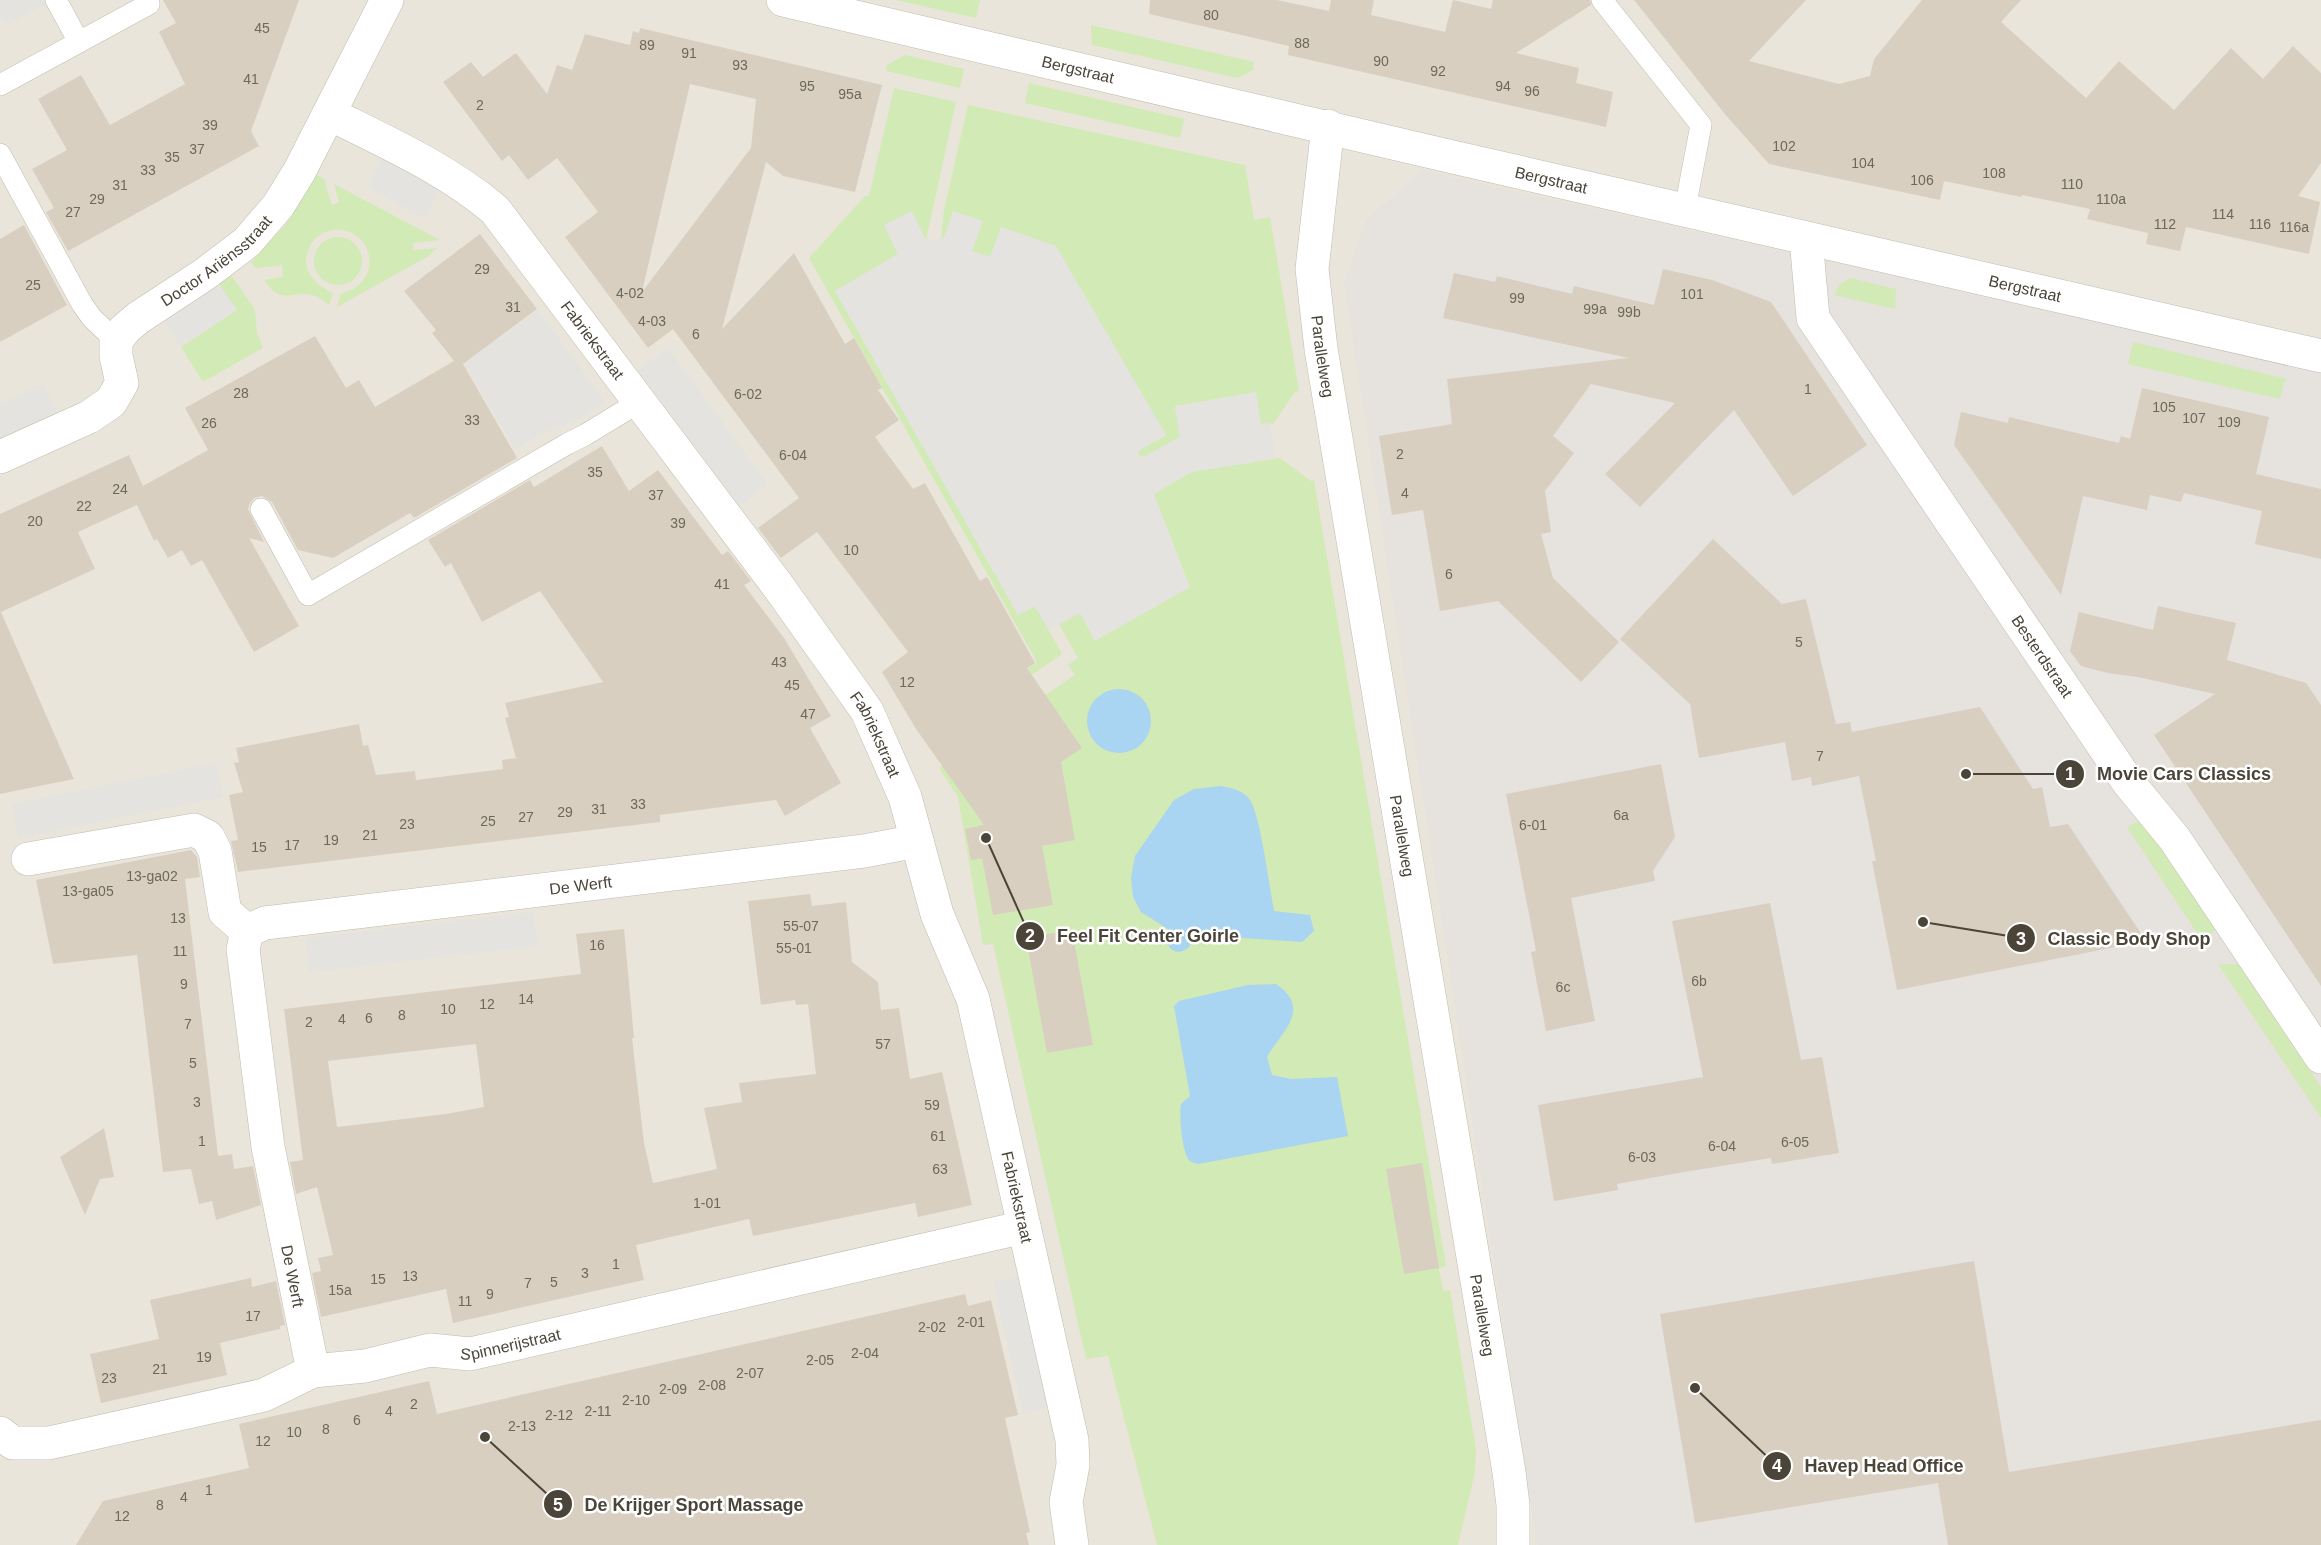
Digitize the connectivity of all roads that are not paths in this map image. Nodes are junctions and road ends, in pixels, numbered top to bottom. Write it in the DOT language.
graph roads {
  1 [pos="56,0"];
  2 [pos="387,0"];
  3 [pos="783,0"];
  4 [pos="1602,0"];
  5 [pos="149,4"];
  6 [pos="820,4"];
  7 [pos="79,42"];
  8 [pos="0,86"];
  9 [pos="330,114"];
  10 [pos="1328,126"];
  11 [pos="0,154"];
  12 [pos="1686,209"];
  13 [pos="1806,238"];
  14 [pos="116,341"];
  15 [pos="2321,356"];
  16 [pos="639,402"];
  17 [pos="0,458"];
  18 [pos="261,509"];
  19 [pos="917,841"];
  20 [pos="28,859"];
  21 [pos="247,931"];
  22 [pos="2321,1057"];
  23 [pos="1024,1227"];
  24 [pos="313,1371"];
  25 [pos="0,1433"];
  26 [pos="1072,1545"];
  27 [pos="1513,1545"];
  1 -- 7 [label="lane"];
  2 -- 9 [label="street, Doctor Ariënsstraat"];
  3 -- 6 [label="street, Bergstraat"];
  4 -- 12 [label="lane"];
  5 -- 7 [label="lane"];
  6 -- 10 [label="street, Bergstraat"];
  7 -- 8 [label="lane"];
  9 -- 14 [label="street, Doctor Ariënsstraat"];
  9 -- 16 [label="street, Fabriekstraat"];
  10 -- 12 [label="street, Bergstraat"];
  10 -- 27 [label="street, Parallelweg"];
  11 -- 14 [label="lane"];
  12 -- 13 [label="street, Bergstraat"];
  13 -- 15 [label="street, Bergstraat"];
  13 -- 22 [label="street, Besterdstraat"];
  14 -- 17 [label="street"];
  16 -- 18 [label="lane"];
  16 -- 19 [label="street, Fabriekstraat"];
  19 -- 21 [label="street, De Werft"];
  19 -- 23 [label="street, Fabriekstraat"];
  20 -- 21 [label="street"];
  21 -- 24 [label="street, De Werft"];
  23 -- 24 [label="street, Spinnerijstraat"];
  23 -- 26 [label="street, Fabriekstraat"];
  24 -- 25 [label="street, Spinnerijstraat"];
}
